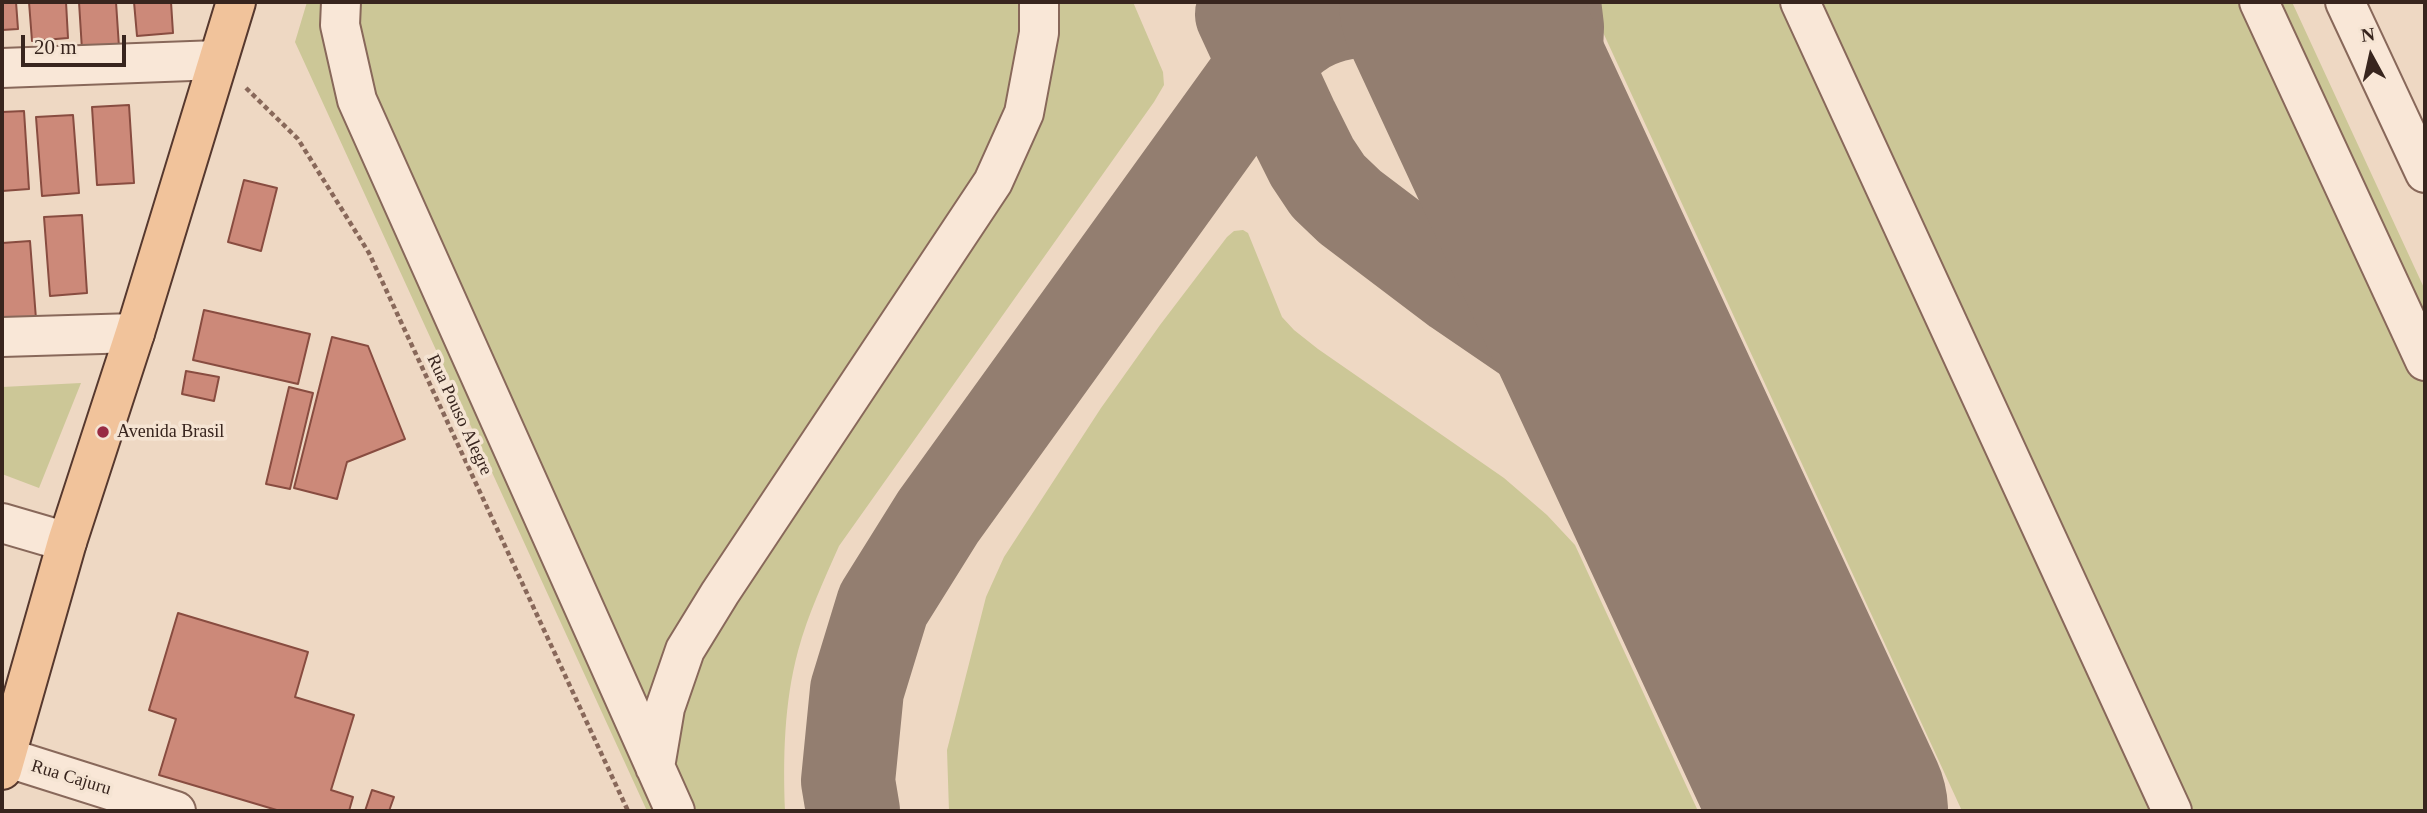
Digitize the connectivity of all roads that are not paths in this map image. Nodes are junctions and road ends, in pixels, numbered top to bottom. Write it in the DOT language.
graph roads {
  1 [pos="236,2"];
  2 [pos="341,2"];
  3 [pos="1039,2"];
  4 [pos="1800,2"];
  5 [pos="2259,2"];
  6 [pos="2345,2"];
  7 [pos="218,60"];
  8 [pos="2,68"];
  9 [pos="2425,173"];
  10 [pos="135,333"];
  11 [pos="2,337"];
  12 [pos="2425,361"];
  13 [pos="2,523"];
  14 [pos="67,542"];
  15 [pos="3,764"];
  16 [pos="655,767"];
  17 [pos="176,811"];
  18 [pos="675,811"];
  19 [pos="2172,811"];
  1 -- 7 [label="main road"];
  2 -- 16 [label="street"];
  3 -- 16 [label="street"];
  4 -- 19 [label="street"];
  5 -- 12 [label="street"];
  6 -- 9 [label="street"];
  7 -- 8 [label="street"];
  7 -- 10 [label="main road"];
  10 -- 11 [label="street"];
  10 -- 14 [label="main road"];
  13 -- 14 [label="street"];
  14 -- 15 [label="main road"];
  15 -- 17 [label="street, Rua Cajuru"];
  16 -- 18 [label="street"];
}
